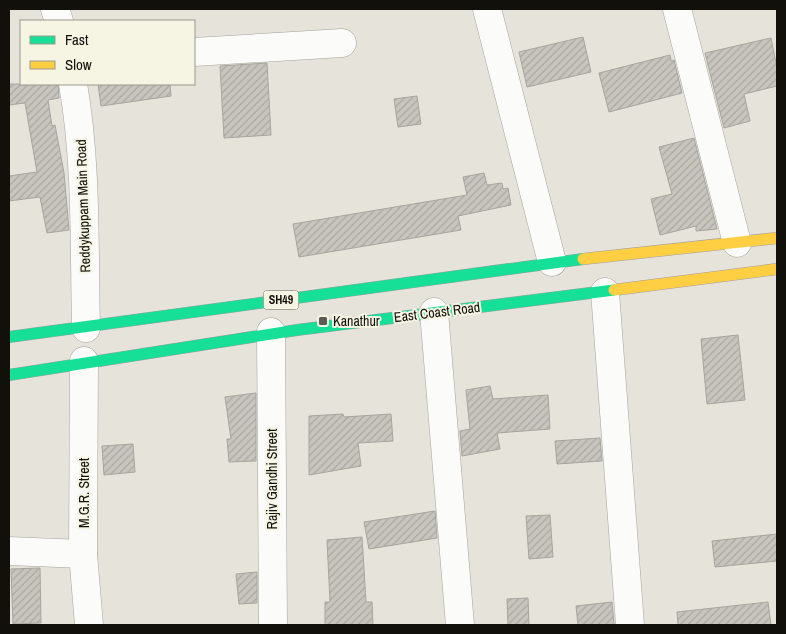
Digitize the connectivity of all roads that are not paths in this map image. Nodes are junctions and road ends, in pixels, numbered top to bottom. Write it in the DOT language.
graph roads {
  1 [pos="487,9"];
  2 [pos="677,9"];
  3 [pos="342,43"];
  4 [pos="195,52"];
  5 [pos="73,85"];
  6 [pos="777,238"];
  7 [pos="737,243"];
  8 [pos="552,262"];
  9 [pos="777,269"];
  10 [pos="605,292"];
  11 [pos="434,312"];
  12 [pos="270,332"];
  13 [pos="9,337"];
  14 [pos="85,345"];
  15 [pos="9,375"];
  16 [pos="9,551"];
  17 [pos="83,554"];
  18 [pos="89,625"];
  19 [pos="273,625"];
  20 [pos="460,625"];
  21 [pos="630,625"];
  1 -- 8 [label="street"];
  2 -- 7 [label="street"];
  3 -- 4 [label="street"];
  5 -- 14 [label="street, Reddykuppam Main Road"];
  6 -- 7 [label="main road, East Coast Road / SH49"];
  7 -- 8 [label="main road, East Coast Road / SH49"];
  8 -- 14 [label="main road, East Coast Road / SH49"];
  9 -- 10 [label="main road, East Coast Road / SH49"];
  10 -- 11 [label="main road, East Coast Road / SH49"];
  10 -- 21 [label="street"];
  11 -- 12 [label="main road, East Coast Road / SH49"];
  11 -- 20 [label="street"];
  12 -- 14 [label="main road, East Coast Road / SH49"];
  12 -- 19 [label="street, Rajiv Gandhi Street"];
  13 -- 14 [label="main road, East Coast Road / SH49"];
  14 -- 15 [label="main road, East Coast Road / SH49"];
  14 -- 17 [label="street, M.G.R. Street"];
  16 -- 17 [label="street"];
  17 -- 18 [label="street, M.G.R. Street"];
}
